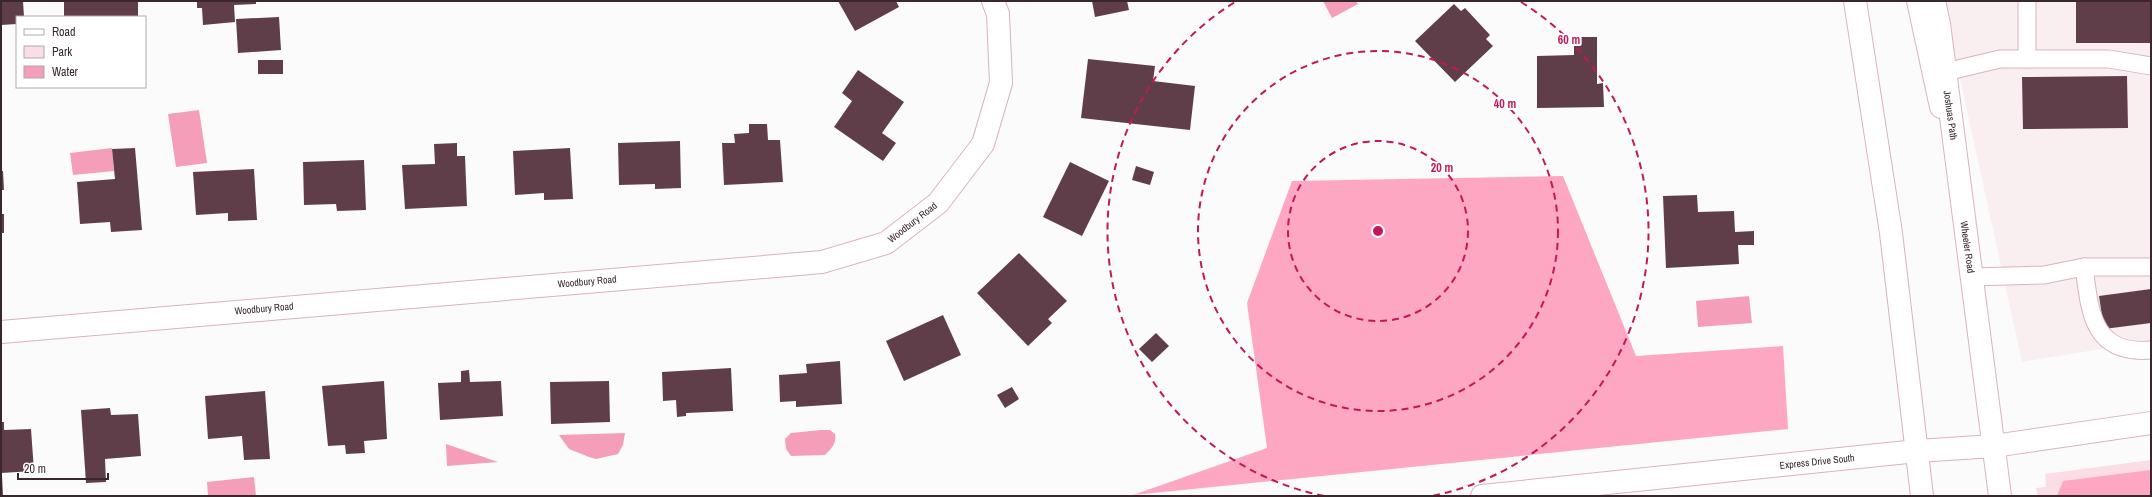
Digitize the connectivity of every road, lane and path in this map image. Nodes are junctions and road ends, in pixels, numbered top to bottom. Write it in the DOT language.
graph roads {
  1 [pos="993,1"];
  2 [pos="1855,1"];
  3 [pos="1918,1"];
  4 [pos="1934,1"];
  5 [pos="2027,1"];
  6 [pos="2027,59"];
  7 [pos="2151,66"];
  8 [pos="1945,72"];
  9 [pos="1966,230"];
  10 [pos="2151,267"];
  11 [pos="2084,268"];
  12 [pos="1973,277"];
  13 [pos="1,332"];
  14 [pos="2151,350"];
  15 [pos="2151,423"];
  16 [pos="1994,446"];
  17 [pos="1917,451"];
  18 [pos="1482,496"];
  19 [pos="1922,496"];
  20 [pos="2000,496"];
  1 -- 13 [label="main road, Woodbury Road"];
  2 -- 17 [label="main road"];
  3 -- 9 [label="main road, Wheeler Road"];
  4 -- 8 [label="main road, Joshuas Path"];
  5 -- 6 [label="lane"];
  6 -- 7 [label="lane"];
  6 -- 8 [label="lane"];
  8 -- 9 [label="main road, Joshuas Path"];
  9 -- 12 [label="main road, Wheeler Road"];
  10 -- 11 [label="lane"];
  11 -- 12 [label="lane"];
  11 -- 14 [label="lane"];
  12 -- 16 [label="main road, Wheeler Road"];
  15 -- 16 [label="main road, Express Drive South"];
  16 -- 17 [label="main road, Express Drive South"];
  16 -- 20 [label="main road, Wheeler Road"];
  17 -- 18 [label="main road, Express Drive South"];
  17 -- 19 [label="main road"];
}
